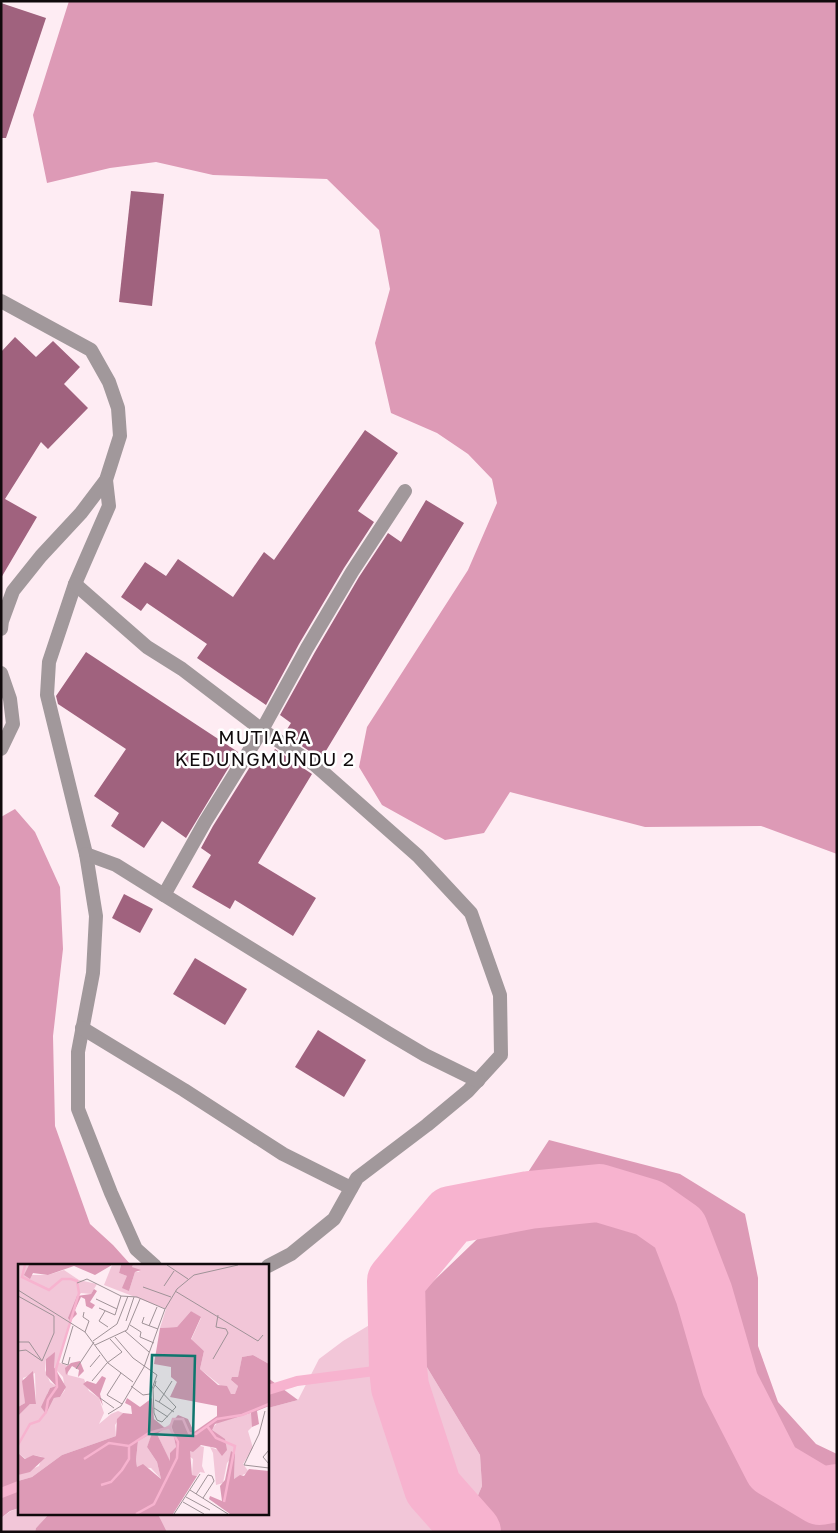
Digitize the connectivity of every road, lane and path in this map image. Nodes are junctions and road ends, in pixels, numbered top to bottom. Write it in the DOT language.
graph roads {
  1 [pos="1,301"];
  2 [pos="106,480"];
  3 [pos="405,491"];
  4 [pos="75,584"];
  5 [pos="1,629"];
  6 [pos="1,673"];
  7 [pos="262,730"];
  8 [pos="1,749"];
  9 [pos="86,854"];
  10 [pos="164,895"];
  11 [pos="82,1028"];
  12 [pos="478,1081"];
  13 [pos="351,1188"];
  14 [pos="153,1264"];
  15 [pos="269,1265"];
  1 -- 2 [label="street"];
  2 -- 4 [label="street"];
  2 -- 5 [label="street"];
  3 -- 7 [label="street"];
  4 -- 7 [label="street"];
  4 -- 9 [label="street"];
  6 -- 8 [label="street"];
  7 -- 10 [label="street"];
  7 -- 12 [label="street"];
  9 -- 10 [label="street"];
  9 -- 11 [label="street"];
  10 -- 12 [label="street"];
  11 -- 13 [label="street"];
  11 -- 14 [label="street"];
  12 -- 13 [label="street"];
  13 -- 15 [label="street"];
}
